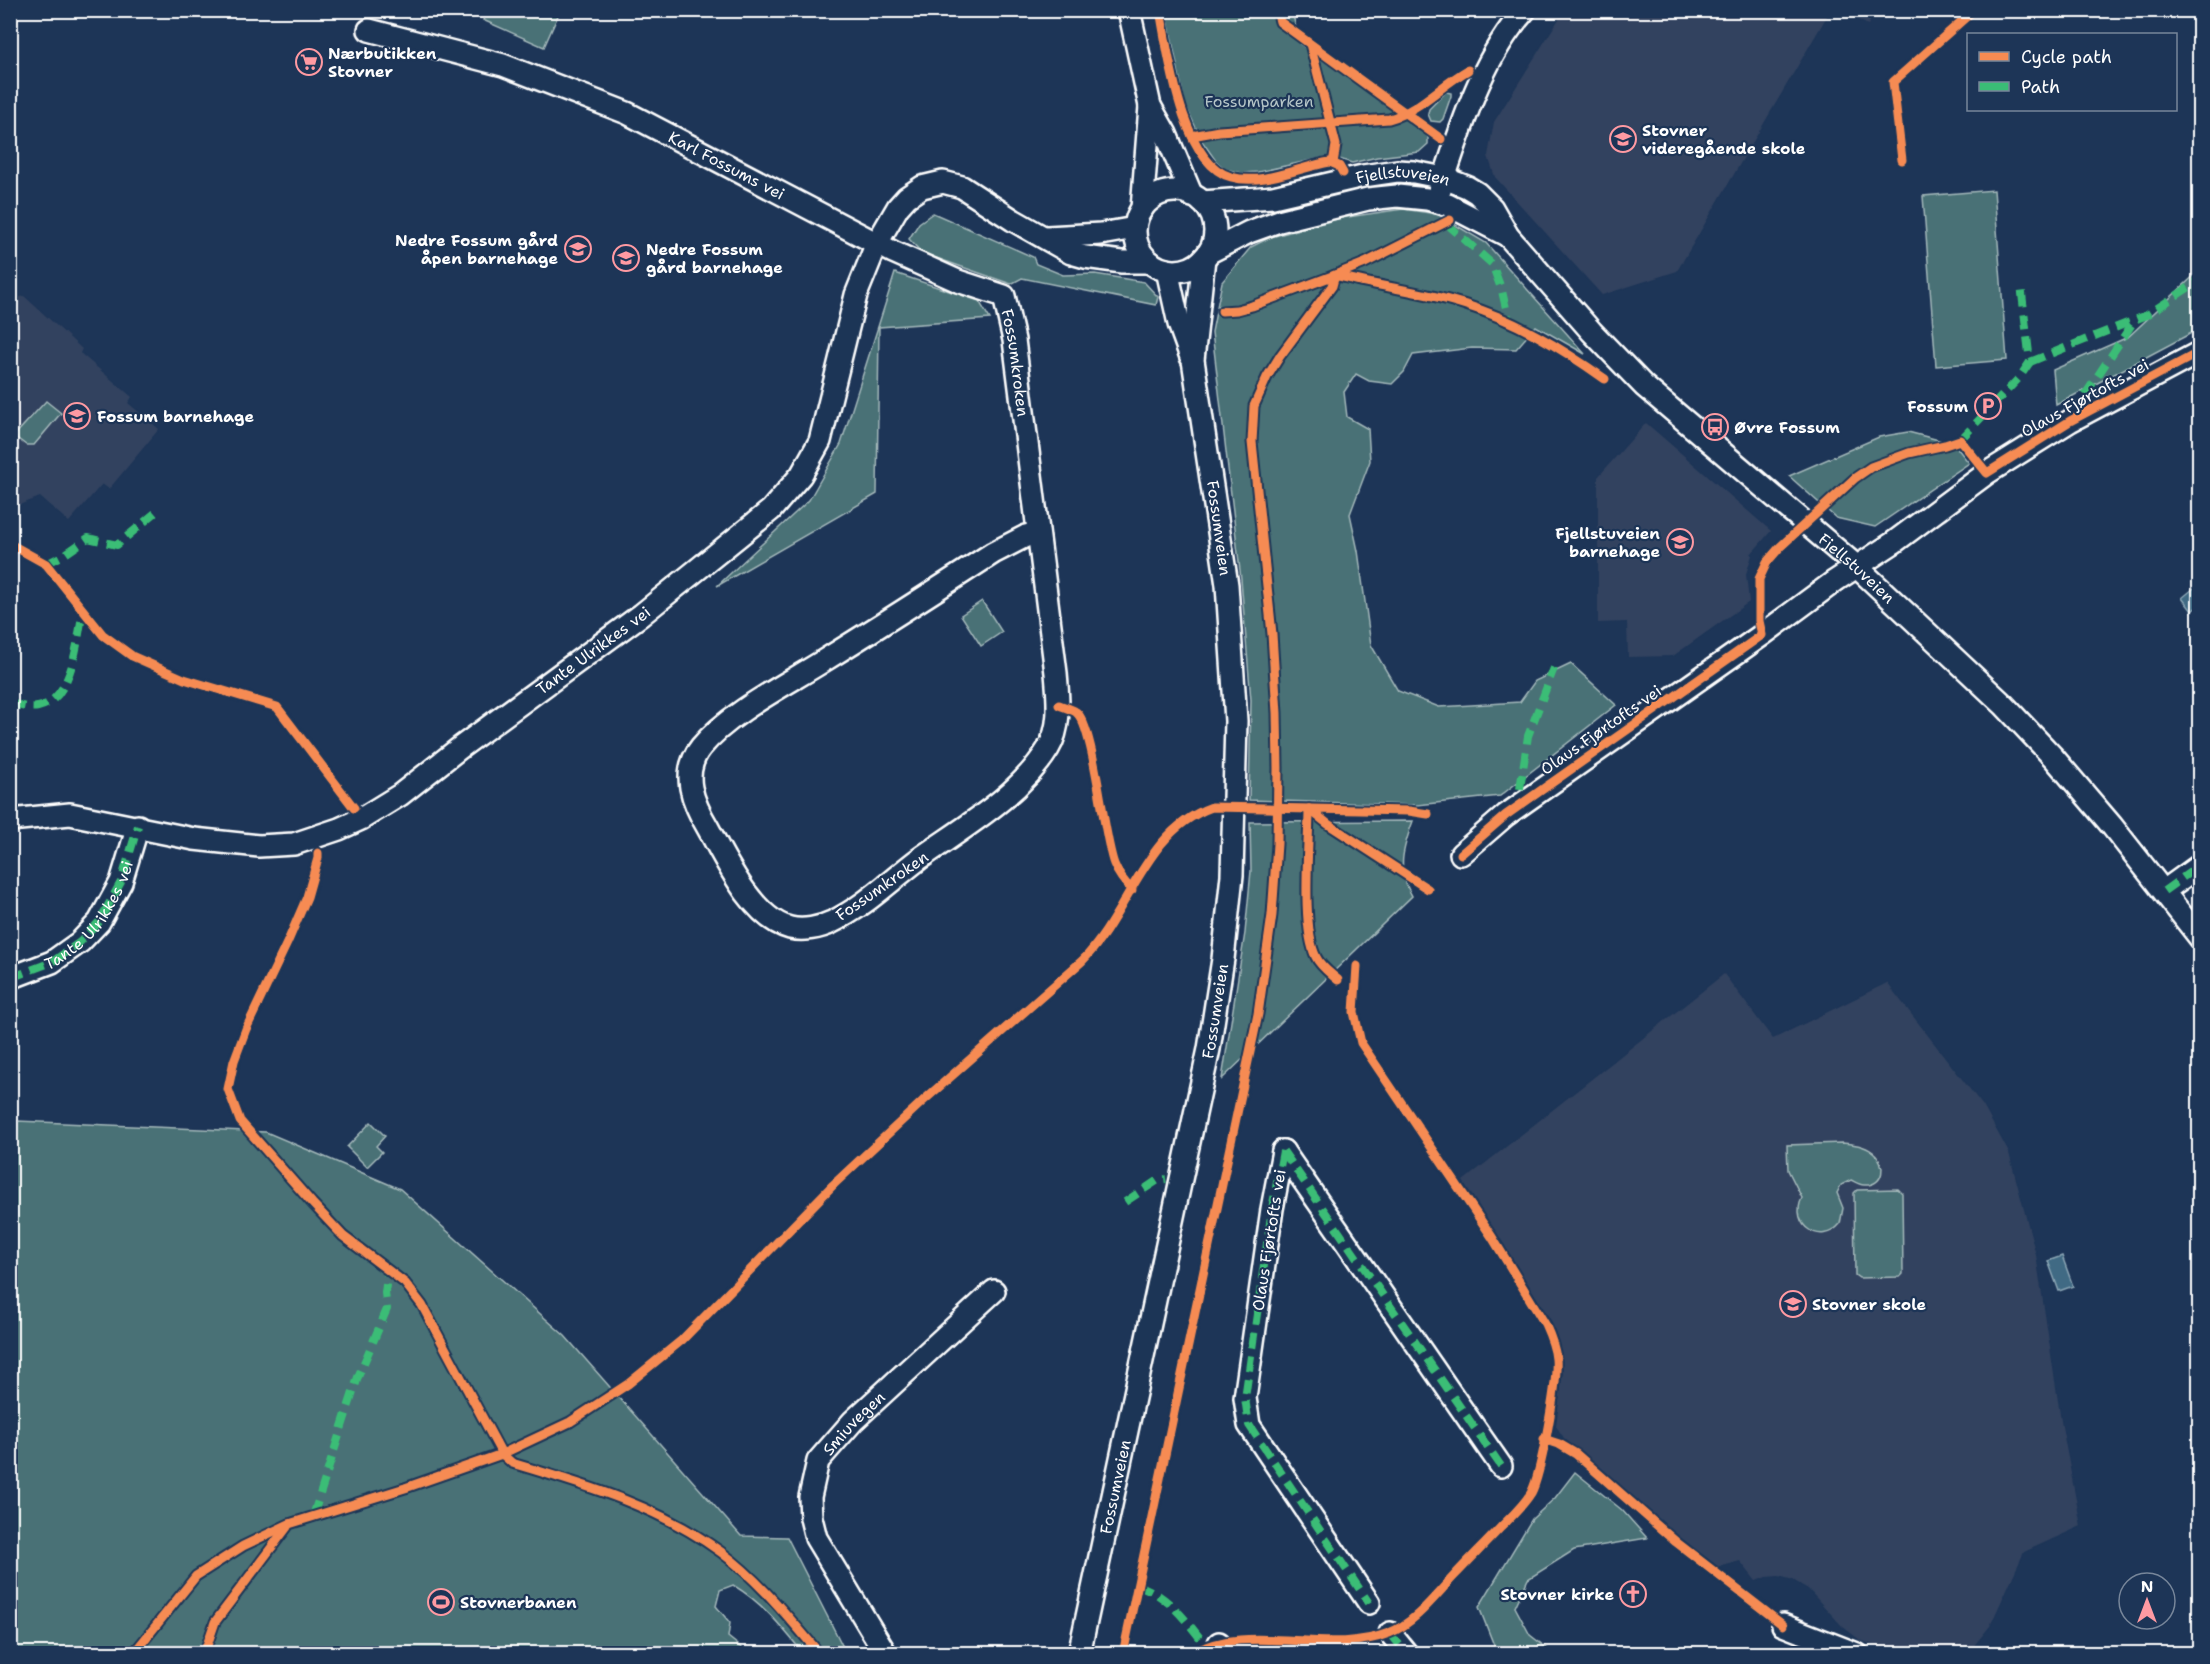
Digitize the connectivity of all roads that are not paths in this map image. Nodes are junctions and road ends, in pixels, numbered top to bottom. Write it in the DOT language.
graph roads {
  1 [pos="1129,10"];
  2 [pos="1525,10"];
  3 [pos="369,30"];
  4 [pos="1150,106"];
  5 [pos="1444,177"];
  6 [pos="1197,199"];
  7 [pos="1436,201"];
  8 [pos="1138,218"];
  9 [pos="1508,236"];
  10 [pos="1047,237"];
  11 [pos="876,243"];
  12 [pos="1206,256"];
  13 [pos="1158,266"];
  14 [pos="2199,352"];
  15 [pos="1193,360"];
  16 [pos="1038,533"];
  17 [pos="1856,566"];
  18 [pos="10,820"];
  19 [pos="138,826"];
  20 [pos="1461,854"];
  21 [pos="2199,865"];
  22 [pos="2164,891"];
  23 [pos="2199,938"];
  24 [pos="10,978"];
  25 [pos="994,1292"];
  26 [pos="1501,1466"];
  27 [pos="1369,1603"];
  28 [pos="1783,1625"];
  29 [pos="1390,1633"];
  30 [pos="886,1653"];
  31 [pos="1079,1653"];
  32 [pos="1407,1653"];
  33 [pos="1857,1653"];
  1 -- 4 [label="street, Fossumveien"];
  2 -- 5 [label="street"];
  3 -- 11 [label="street, Karl Fossums vei"];
  4 -- 6 [label="street, Fossumveien"];
  4 -- 8 [label="street, Fossumveien"];
  5 -- 6 [label="street, Fjellstuveien"];
  5 -- 7 [label="street"];
  5 -- 9 [label="street, Fjellstuveien"];
  6 -- 8 [label="street"];
  6 -- 12 [label="street, Fossumveien"];
  7 -- 9 [label="street, Fjellstuveien"];
  7 -- 12 [label="street, Fjellstuveien"];
  8 -- 10 [label="street"];
  8 -- 13 [label="street, Fossumveien"];
  9 -- 17 [label="street, Fjellstuveien"];
  10 -- 11 [label="street"];
  10 -- 13 [label="street"];
  11 -- 16 [label="street, Fossumkroken"];
  11 -- 19 [label="street, Tante Ulrikkes vei"];
  12 -- 13 [label="street"];
  12 -- 15 [label="street, Fossumveien"];
  13 -- 15 [label="street, Fossumveien"];
  14 -- 17 [label="street, Olaus Fjørtofts vei"];
  15 -- 31 [label="street, Fossumveien"];
  16 -- 16 [label="street, Fossumkroken"];
  17 -- 20 [label="street, Olaus Fjørtofts vei"];
  17 -- 22 [label="street, Fjellstuveien"];
  18 -- 19 [label="street, Tante Ulrikkes vei"];
  19 -- 24 [label="street, Tante Ulrikkes vei"];
  21 -- 22 [label="street"];
  22 -- 23 [label="street, Fjellstuveien"];
  25 -- 30 [label="street, Smiuvegen"];
  26 -- 27 [label="street, Olaus Fjørtofts vei"];
  28 -- 33 [label="street"];
  29 -- 32 [label="street"];
}
